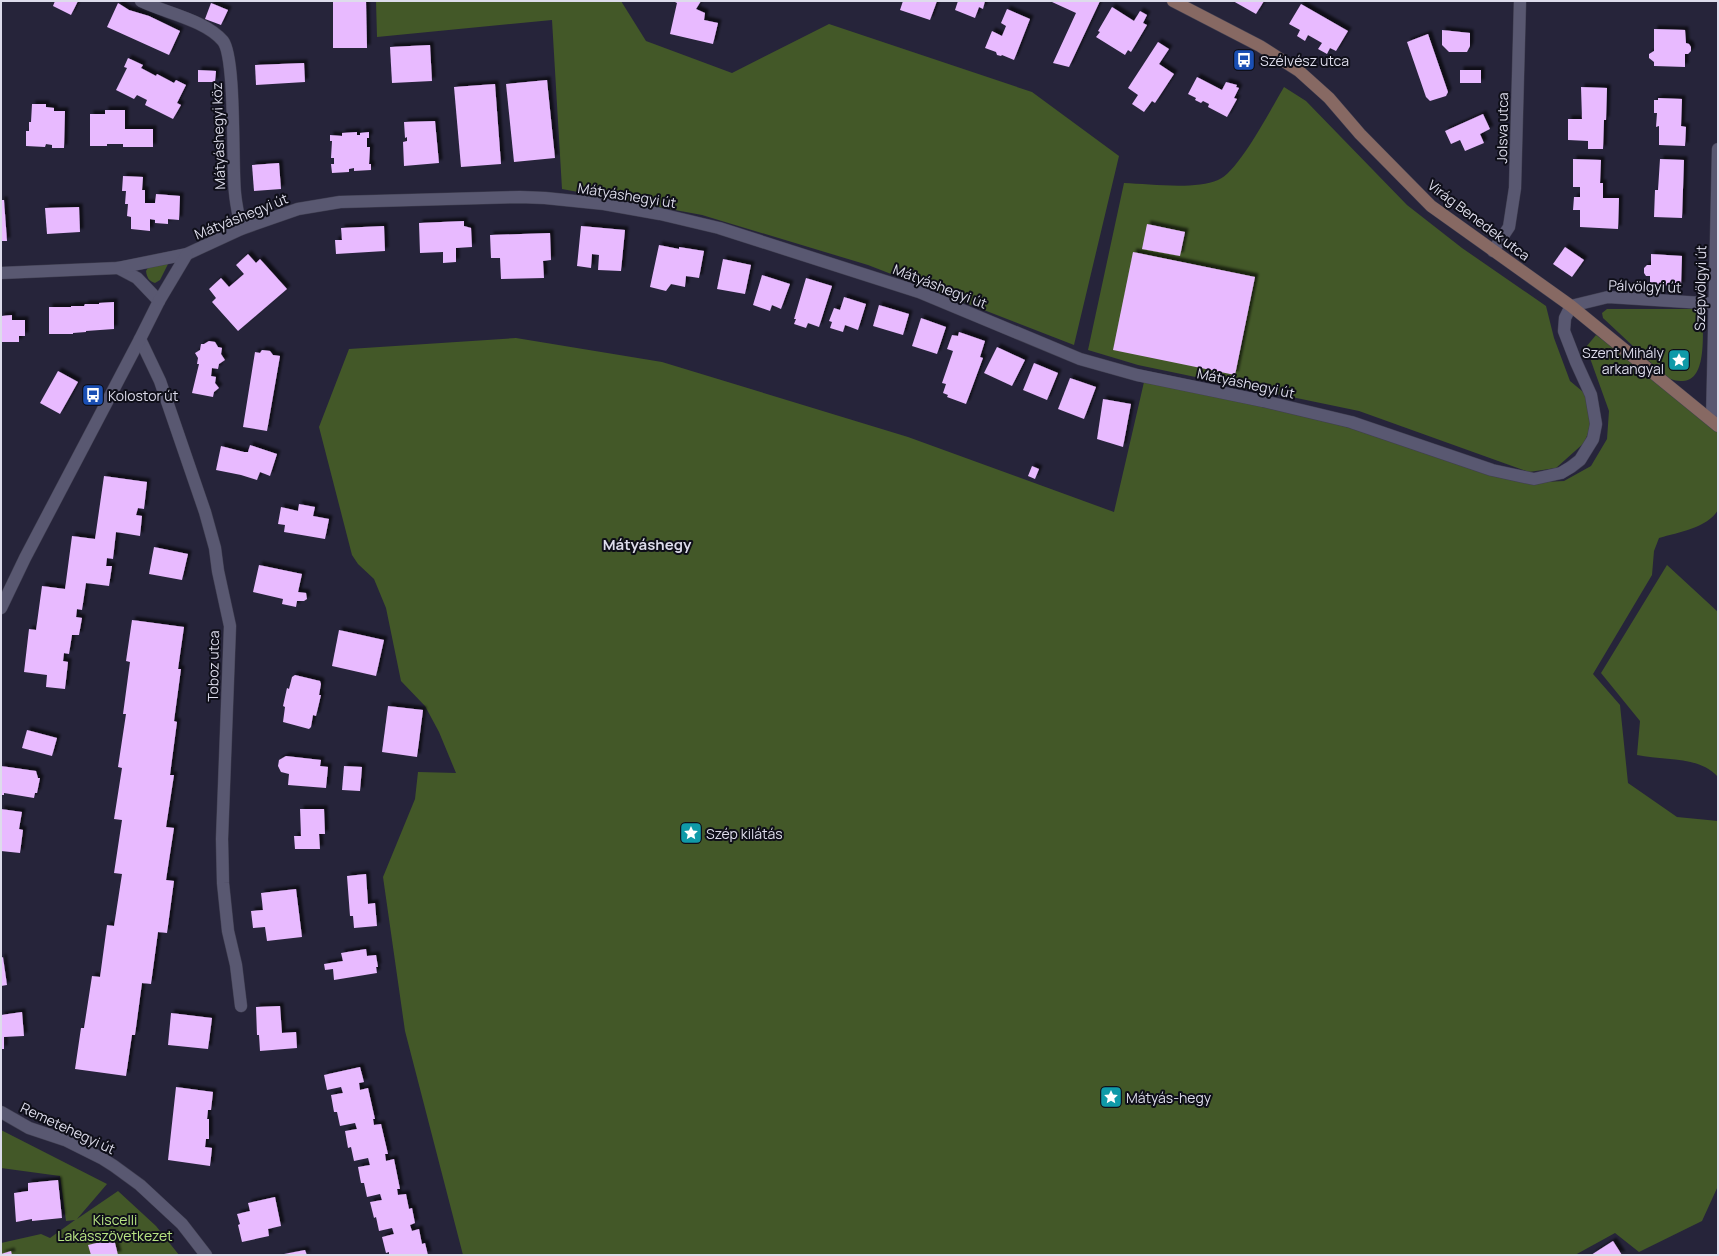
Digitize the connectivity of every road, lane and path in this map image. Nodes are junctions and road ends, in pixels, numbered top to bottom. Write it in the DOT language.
graph roads {
  1 [pos="141,1"];
  2 [pos="1173,1"];
  3 [pos="1520,1"];
  4 [pos="1718,149"];
  5 [pos="241,229"];
  6 [pos="1493,251"];
  7 [pos="187,254"];
  8 [pos="118,268"];
  9 [pos="1,273"];
  10 [pos="159,301"];
  11 [pos="1716,304"];
  12 [pos="1571,306"];
  13 [pos="140,339"];
  14 [pos="1715,423"];
  15 [pos="1,608"];
  16 [pos="241,1006"];
  17 [pos="1,1112"];
  18 [pos="206,1255"];
  1 -- 5 [label="street, Mátyáshegyi köz"];
  2 -- 6 [label="street, Virág Benedek utca"];
  3 -- 6 [label="street, Jolsva utca"];
  4 -- 11 [label="street, Szépvölgyi út"];
  5 -- 7 [label="street, Mátyáshegyi út"];
  5 -- 12 [label="street, Mátyáshegyi út"];
  6 -- 12 [label="street, Virág Benedek utca"];
  7 -- 8 [label="street, Mátyáshegyi út"];
  7 -- 10 [label="street"];
  8 -- 9 [label="street, Mátyáshegyi út"];
  8 -- 10 [label="street"];
  10 -- 13 [label="street"];
  11 -- 12 [label="street, Pálvölgyi út"];
  11 -- 14 [label="street, Szépvölgyi út"];
  12 -- 14 [label="street, Virág Benedek utca"];
  13 -- 15 [label="street"];
  13 -- 16 [label="street, Toboz utca"];
  17 -- 18 [label="street, Remetehegyi út"];
}
